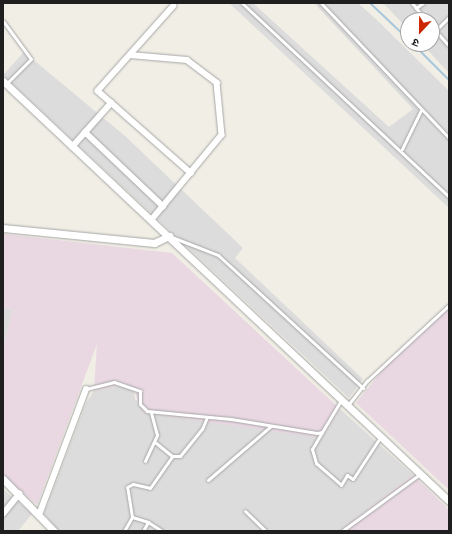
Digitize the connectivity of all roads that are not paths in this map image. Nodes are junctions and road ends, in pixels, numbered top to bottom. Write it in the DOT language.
graph roads {
  1 [pos="242,3"];
  2 [pos="322,3"];
  3 [pos="412,3"];
  4 [pos="423,3"];
  5 [pos="174,6"];
  6 [pos="416,8"];
  7 [pos="419,12"];
  8 [pos="449,17"];
  9 [pos="3,21"];
  10 [pos="440,26"];
  11 [pos="440,36"];
  12 [pos="449,46"];
  13 [pos="130,55"];
  14 [pos="4,83"];
  15 [pos="111,103"];
  16 [pos="421,110"];
  17 [pos="85,132"];
  18 [pos="449,138"];
  19 [pos="72,147"];
  20 [pos="402,149"];
  21 [pos="191,174"];
  22 [pos="449,197"];
  23 [pos="163,206"];
  24 [pos="152,220"];
  25 [pos="3,228"];
  26 [pos="168,236"];
  27 [pos="449,305"];
  28 [pos="363,388"];
  29 [pos="86,389"];
  30 [pos="341,400"];
  31 [pos="348,405"];
  32 [pos="151,412"];
  33 [pos="207,417"];
  34 [pos="270,426"];
  35 [pos="322,432"];
  36 [pos="380,436"];
  37 [pos="156,443"];
  38 [pos="172,456"];
  39 [pos="145,461"];
  40 [pos="420,474"];
  41 [pos="3,479"];
  42 [pos="208,480"];
  43 [pos="19,494"];
  44 [pos="449,501"];
  45 [pos="245,510"];
  46 [pos="3,514"];
  47 [pos="38,514"];
  48 [pos="132,517"];
  49 [pos="148,522"];
  50 [pos="54,531"];
  51 [pos="124,531"];
  52 [pos="143,531"];
  53 [pos="162,531"];
  54 [pos="266,531"];
  55 [pos="342,531"];
  1 -- 20 [label="lane"];
  2 -- 16 [label="lane"];
  3 -- 6 [label="lane"];
  4 -- 6 [label="lane"];
  5 -- 13 [label="street"];
  6 -- 7 [label="lane"];
  8 -- 10 [label="lane"];
  9 -- 14 [label="lane"];
  11 -- 12 [label="lane"];
  13 -- 15 [label="street"];
  13 -- 21 [label="street"];
  14 -- 19 [label="street"];
  15 -- 17 [label="street"];
  15 -- 21 [label="street"];
  16 -- 18 [label="lane"];
  16 -- 20 [label="lane"];
  17 -- 19 [label="street"];
  17 -- 23 [label="street"];
  19 -- 24 [label="street"];
  20 -- 22 [label="lane"];
  21 -- 23 [label="street"];
  23 -- 24 [label="street"];
  24 -- 26 [label="street"];
  25 -- 26 [label="street"];
  26 -- 28 [label="lane"];
  26 -- 30 [label="street"];
  27 -- 28 [label="lane"];
  28 -- 31 [label="lane"];
  29 -- 32 [label="lane"];
  29 -- 47 [label="street"];
  30 -- 31 [label="street"];
  30 -- 35 [label="lane"];
  31 -- 36 [label="street"];
  32 -- 33 [label="lane"];
  32 -- 37 [label="lane"];
  33 -- 34 [label="lane"];
  33 -- 38 [label="lane"];
  34 -- 35 [label="lane"];
  34 -- 42 [label="lane"];
  35 -- 36 [label="lane"];
  36 -- 40 [label="street"];
  37 -- 38 [label="lane"];
  37 -- 39 [label="lane"];
  38 -- 48 [label="lane"];
  40 -- 44 [label="street"];
  40 -- 55 [label="lane"];
  41 -- 43 [label="street"];
  43 -- 46 [label="street"];
  43 -- 47 [label="street"];
  45 -- 54 [label="lane"];
  47 -- 50 [label="street"];
  48 -- 49 [label="lane"];
  48 -- 51 [label="lane"];
  49 -- 52 [label="lane"];
  49 -- 53 [label="lane"];
}
